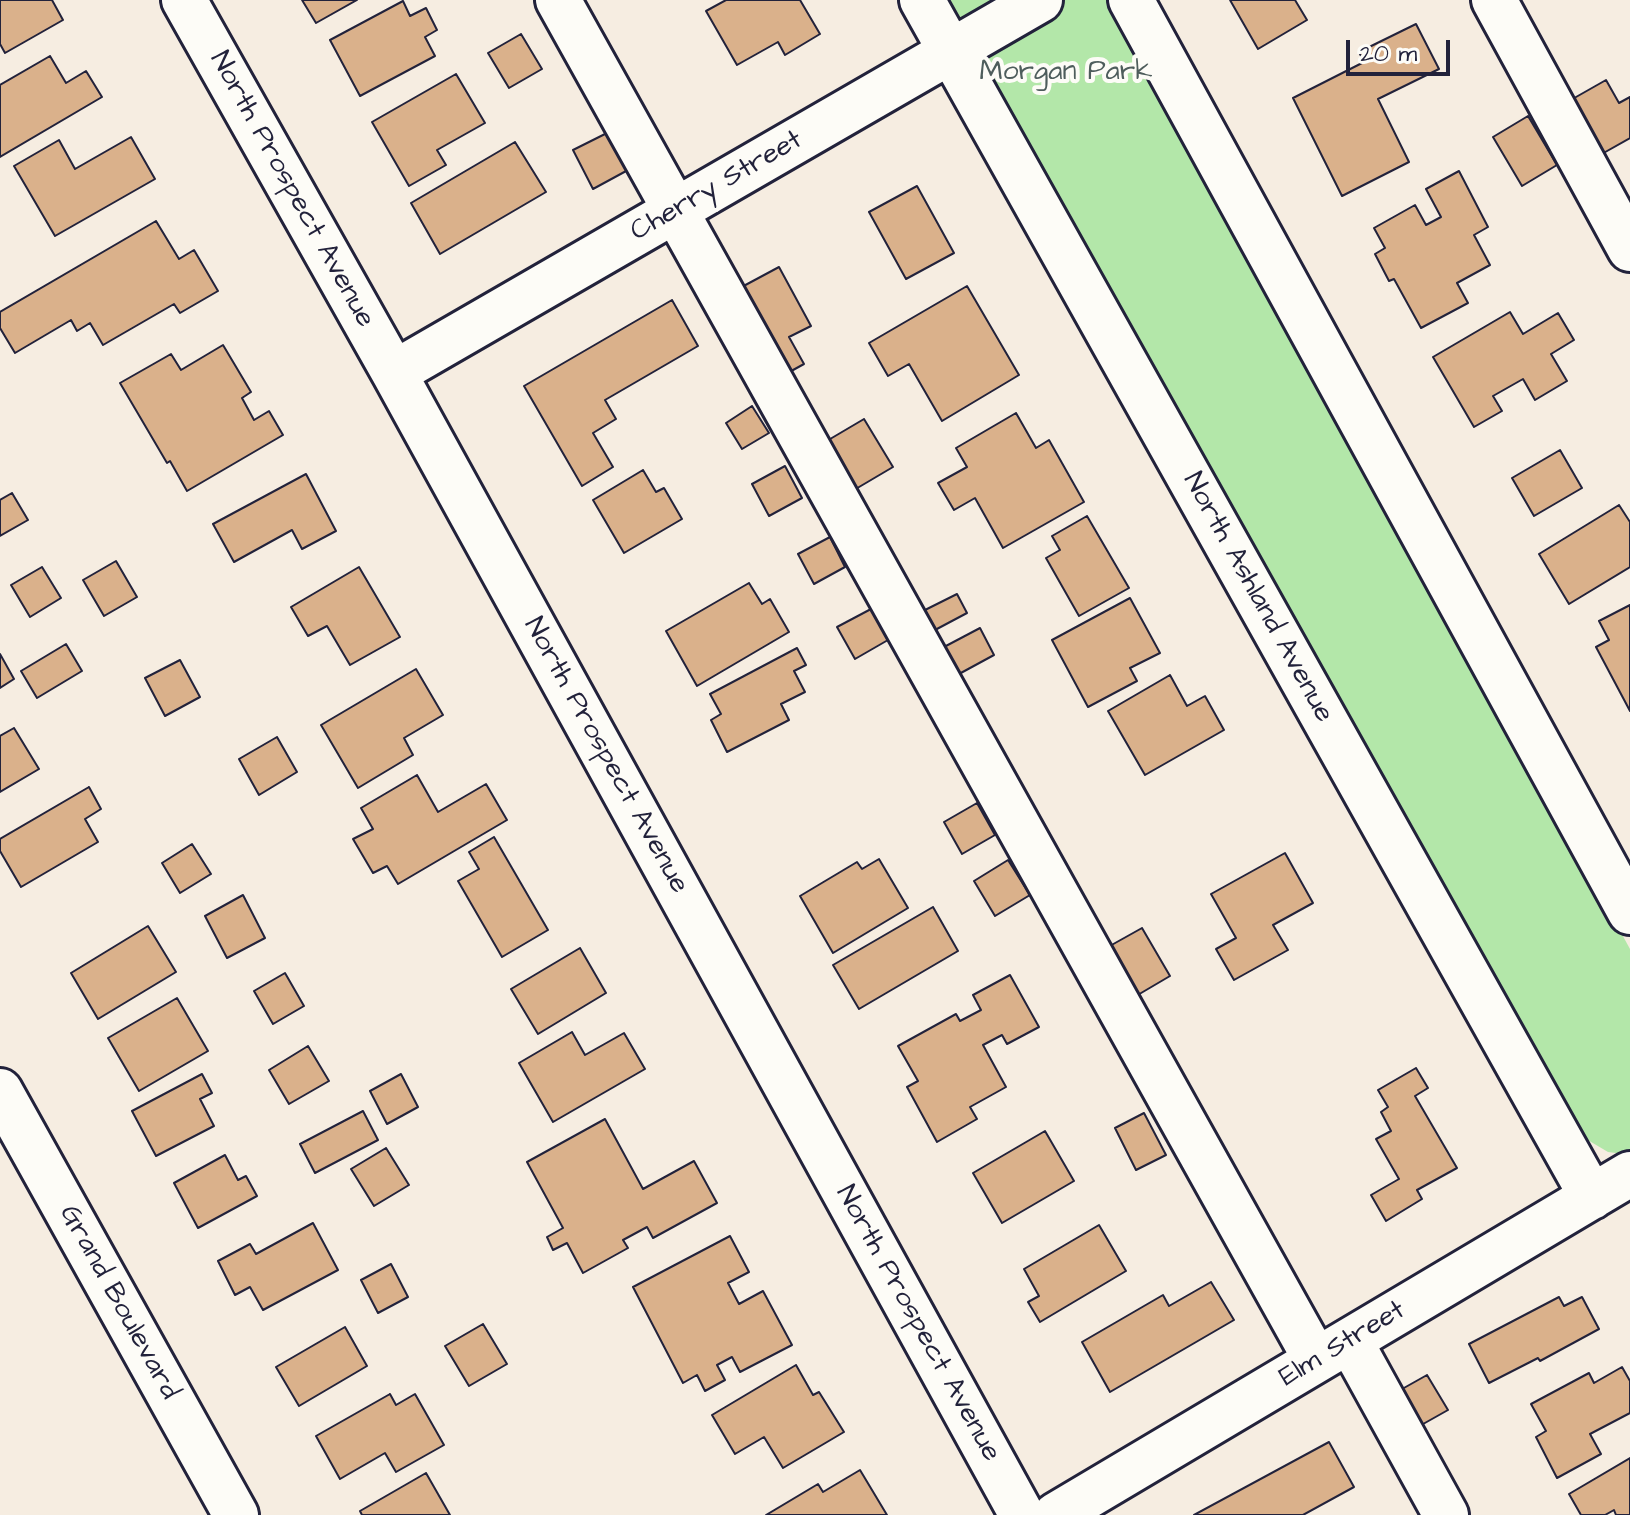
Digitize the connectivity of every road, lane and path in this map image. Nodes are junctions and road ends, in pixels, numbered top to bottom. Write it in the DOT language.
graph roads {
  1 [pos="184,0"];
  2 [pos="558,0"];
  3 [pos="922,0"];
  4 [pos="1040,0"];
  5 [pos="1131,0"];
  6 [pos="1494,0"];
  7 [pos="951,51"];
  8 [pos="674,211"];
  9 [pos="1630,249"];
  10 [pos="394,373"];
  11 [pos="1630,912"];
  12 [pos="0,1091"];
  13 [pos="1630,1174"];
  14 [pos="1592,1197"];
  15 [pos="1333,1350"];
  16 [pos="236,1515"];
  17 [pos="1022,1515"];
  18 [pos="1056,1515"];
  19 [pos="1446,1515"];
  1 -- 10 [label="street, North Prospect Avenue"];
  2 -- 8 [label="street"];
  3 -- 7 [label="street, North Ashland Avenue"];
  4 -- 7 [label="street, Cherry Street"];
  5 -- 11 [label="street"];
  6 -- 9 [label="street"];
  7 -- 8 [label="street, Cherry Street"];
  7 -- 14 [label="street, North Ashland Avenue"];
  8 -- 10 [label="street, Cherry Street"];
  8 -- 15 [label="street"];
  10 -- 17 [label="street, North Prospect Avenue"];
  12 -- 16 [label="street, Grand Boulevard"];
  13 -- 14 [label="street, Elm Street"];
  14 -- 15 [label="street, Elm Street"];
  15 -- 18 [label="street, Elm Street"];
  15 -- 19 [label="street"];
}
